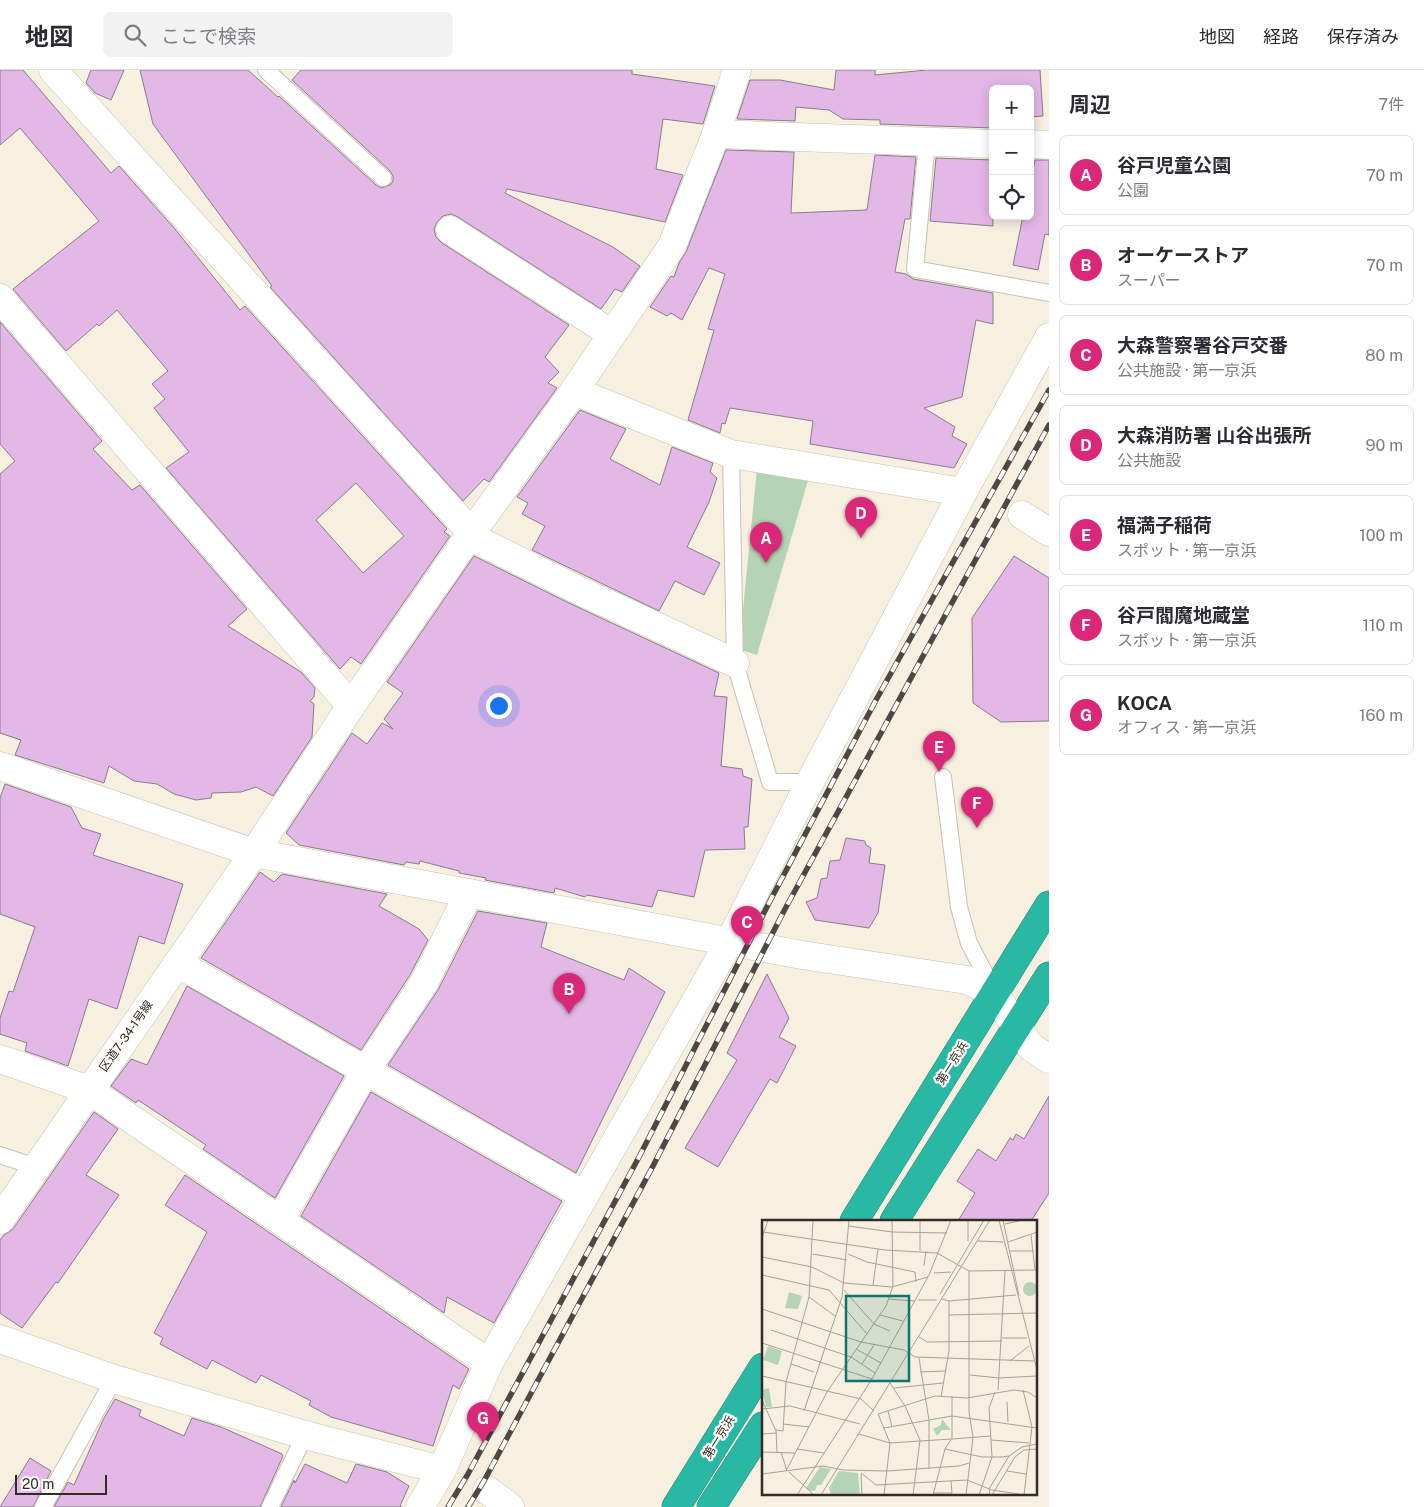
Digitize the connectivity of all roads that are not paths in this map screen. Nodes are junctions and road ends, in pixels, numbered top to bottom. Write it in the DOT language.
graph roads {
  1 [pos="53,70"];
  2 [pos="266,70"];
  3 [pos="737,70"];
  4 [pos="716,134"];
  5 [pos="927,142"];
  6 [pos="989,144"];
  7 [pos="1034,144"];
  8 [pos="1049,145"];
  9 [pos="383,178"];
  10 [pos="450,230"];
  11 [pos="1049,294"];
  12 [pos="0,298"];
  13 [pos="612,334"];
  14 [pos="1049,337"];
  15 [pos="574,391"];
  16 [pos="731,454"];
  17 [pos="963,492"];
  18 [pos="1022,515"];
  19 [pos="472,532"];
  20 [pos="1049,532"];
  21 [pos="735,663"];
  22 [pos="351,706"];
  23 [pos="0,766"];
  24 [pos="943,777"];
  25 [pos="810,782"];
  26 [pos="254,853"];
  27 [pos="469,893"];
  28 [pos="1049,905"];
  29 [pos="730,941"];
  30 [pos="177,963"];
  31 [pos="1049,976"];
  32 [pos="995,993"];
  33 [pos="1016,1027"];
  34 [pos="0,1059"];
  35 [pos="1049,1059"];
  36 [pos="366,1070"];
  37 [pos="89,1090"];
  38 [pos="0,1155"];
  39 [pos="36,1167"];
  40 [pos="584,1195"];
  41 [pos="0,1220"];
  42 [pos="280,1220"];
  43 [pos="855,1220"];
  44 [pos="895,1220"];
  45 [pos="0,1339"];
  46 [pos="489,1363"];
  47 [pos="762,1369"];
  48 [pos="114,1379"];
  49 [pos="762,1428"];
  50 [pos="305,1435"];
  51 [pos="442,1470"];
  52 [pos="487,1490"];
  53 [pos="715,1505"];
  54 [pos="44,1507"];
  55 [pos="270,1507"];
  56 [pos="420,1507"];
  57 [pos="510,1507"];
  58 [pos="676,1507"];
  1 -- 19 [label="street"];
  2 -- 9 [label="lane"];
  3 -- 4 [label="street, 区道7-34-1号線"];
  4 -- 5 [label="street"];
  4 -- 13 [label="street, 区道7-34-1号線"];
  5 -- 6 [label="street"];
  5 -- 11 [label="lane"];
  7 -- 8 [label="street"];
  10 -- 13 [label="street"];
  12 -- 22 [label="street"];
  13 -- 15 [label="street, 区道7-34-1号線"];
  14 -- 17 [label="street"];
  15 -- 16 [label="street"];
  15 -- 19 [label="street, 区道7-34-1号線"];
  16 -- 17 [label="street"];
  16 -- 21 [label="lane"];
  17 -- 25 [label="street"];
  18 -- 20 [label="street"];
  19 -- 21 [label="street"];
  19 -- 22 [label="street, 区道7-34-1号線"];
  21 -- 25 [label="lane"];
  22 -- 26 [label="street, 区道7-34-1号線"];
  23 -- 26 [label="street"];
  24 -- 32 [label="lane"];
  25 -- 29 [label="street"];
  26 -- 27 [label="street"];
  26 -- 30 [label="street, 区道7-34-1号線"];
  27 -- 29 [label="street"];
  27 -- 36 [label="street"];
  28 -- 32 [label="highway, 第一京浜"];
  29 -- 32 [label="street"];
  29 -- 40 [label="street"];
  30 -- 36 [label="street"];
  30 -- 37 [label="street, 区道7-34-1号線"];
  31 -- 33 [label="highway"];
  32 -- 33 [label="street"];
  32 -- 43 [label="highway, 第一京浜"];
  33 -- 35 [label="street"];
  33 -- 44 [label="highway"];
  34 -- 37 [label="street"];
  36 -- 40 [label="street"];
  36 -- 42 [label="street"];
  37 -- 39 [label="street, 区道7-34-1号線"];
  37 -- 42 [label="street"];
  38 -- 39 [label="lane"];
  39 -- 41 [label="street, 区道7-34-1号線"];
  40 -- 46 [label="street"];
  42 -- 46 [label="street"];
  45 -- 48 [label="street"];
  46 -- 51 [label="street"];
  47 -- 58 [label="highway, 第一京浜"];
  48 -- 50 [label="street"];
  48 -- 54 [label="lane"];
  49 -- 53 [label="highway"];
  50 -- 51 [label="street"];
  50 -- 55 [label="lane"];
  51 -- 56 [label="street"];
  52 -- 57 [label="street"];
}
